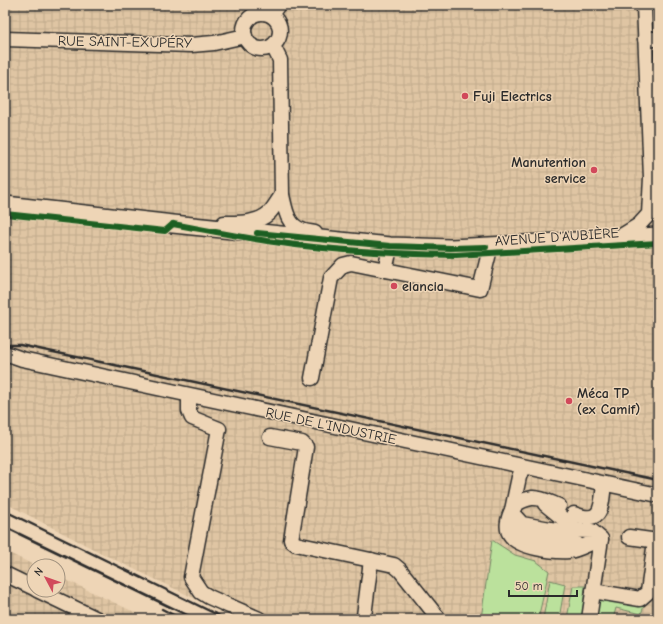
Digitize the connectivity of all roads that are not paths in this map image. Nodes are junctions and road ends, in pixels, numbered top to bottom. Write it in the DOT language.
graph roads {
  1 [pos="644,5"];
  2 [pos="274,10"];
  3 [pos="245,36"];
  4 [pos="5,39"];
  5 [pos="651,39"];
  6 [pos="273,46"];
  7 [pos="655,182"];
  8 [pos="282,195"];
  9 [pos="5,205"];
  10 [pos="269,213"];
  11 [pos="286,214"];
  12 [pos="649,214"];
  13 [pos="172,224"];
  14 [pos="658,236"];
  15 [pos="277,237"];
  16 [pos="618,238"];
  17 [pos="658,243"];
  18 [pos="389,249"];
  19 [pos="489,250"];
  20 [pos="385,270"];
  21 [pos="5,353"];
  22 [pos="312,378"];
  23 [pos="189,396"];
  24 [pos="270,437"];
  25 [pos="523,467"];
  26 [pos="604,484"];
  27 [pos="658,495"];
  28 [pos="534,498"];
  29 [pos="559,506"];
  30 [pos="574,514"];
  31 [pos="510,516"];
  32 [pos="577,530"];
  33 [pos="629,537"];
  34 [pos="601,540"];
  35 [pos="657,541"];
  36 [pos="371,560"];
  37 [pos="5,574"];
  38 [pos="26,584"];
  39 [pos="593,591"];
  40 [pos="54,598"];
  41 [pos="364,613"];
  42 [pos="97,619"];
  43 [pos="260,619"];
  44 [pos="375,619"];
  45 [pos="439,619"];
  46 [pos="589,619"];
  1 -- 5 [label="street"];
  2 -- 3 [label="street"];
  2 -- 6 [label="street"];
  3 -- 4 [label="street, RUE SAINT-EXUPÉRY"];
  3 -- 6 [label="street"];
  5 -- 7 [label="street"];
  6 -- 8 [label="street, AVENUE D'AUBIÈRE"];
  7 -- 12 [label="street"];
  8 -- 10 [label="street"];
  8 -- 11 [label="street, AVENUE D'AUBIÈRE"];
  9 -- 13 [label="main road, AVENUE D'AUBIÈRE"];
  10 -- 13 [label="street, AVENUE D'AUBIÈRE"];
  10 -- 15 [label="street"];
  11 -- 15 [label="street"];
  11 -- 18 [label="street, AVENUE D'AUBIÈRE"];
  12 -- 14 [label="street"];
  12 -- 16 [label="street"];
  13 -- 15 [label="main road, AVENUE D'AUBIÈRE"];
  14 -- 16 [label="main road, AVENUE D'AUBIÈRE"];
  15 -- 18 [label="main road, AVENUE D'AUBIÈRE"];
  16 -- 19 [label="main road, AVENUE D'AUBIÈRE"];
  17 -- 19 [label="main road, AVENUE D'AUBIÈRE"];
  18 -- 19 [label="main road, AVENUE D'AUBIÈRE"];
  18 -- 20 [label="street"];
  19 -- 20 [label="street"];
  20 -- 22 [label="street"];
  21 -- 23 [label="street, RUE DE L'INDUSTRIE"];
  23 -- 25 [label="street, RUE DE L'INDUSTRIE"];
  23 -- 43 [label="street"];
  24 -- 36 [label="street"];
  25 -- 26 [label="street, RUE DE L'INDUSTRIE"];
  25 -- 31 [label="street"];
  26 -- 27 [label="street, RUE DE L'INDUSTRIE"];
  26 -- 30 [label="street"];
  28 -- 29 [label="street"];
  28 -- 31 [label="street"];
  28 -- 32 [label="street"];
  31 -- 32 [label="street"];
  31 -- 34 [label="street"];
  32 -- 34 [label="street"];
  33 -- 35 [label="street"];
  34 -- 39 [label="street"];
  35 -- 39 [label="street"];
  36 -- 41 [label="street"];
  36 -- 45 [label="street"];
  37 -- 38 [label="street"];
  39 -- 46 [label="street"];
  40 -- 42 [label="street"];
  41 -- 44 [label="street"];
}
